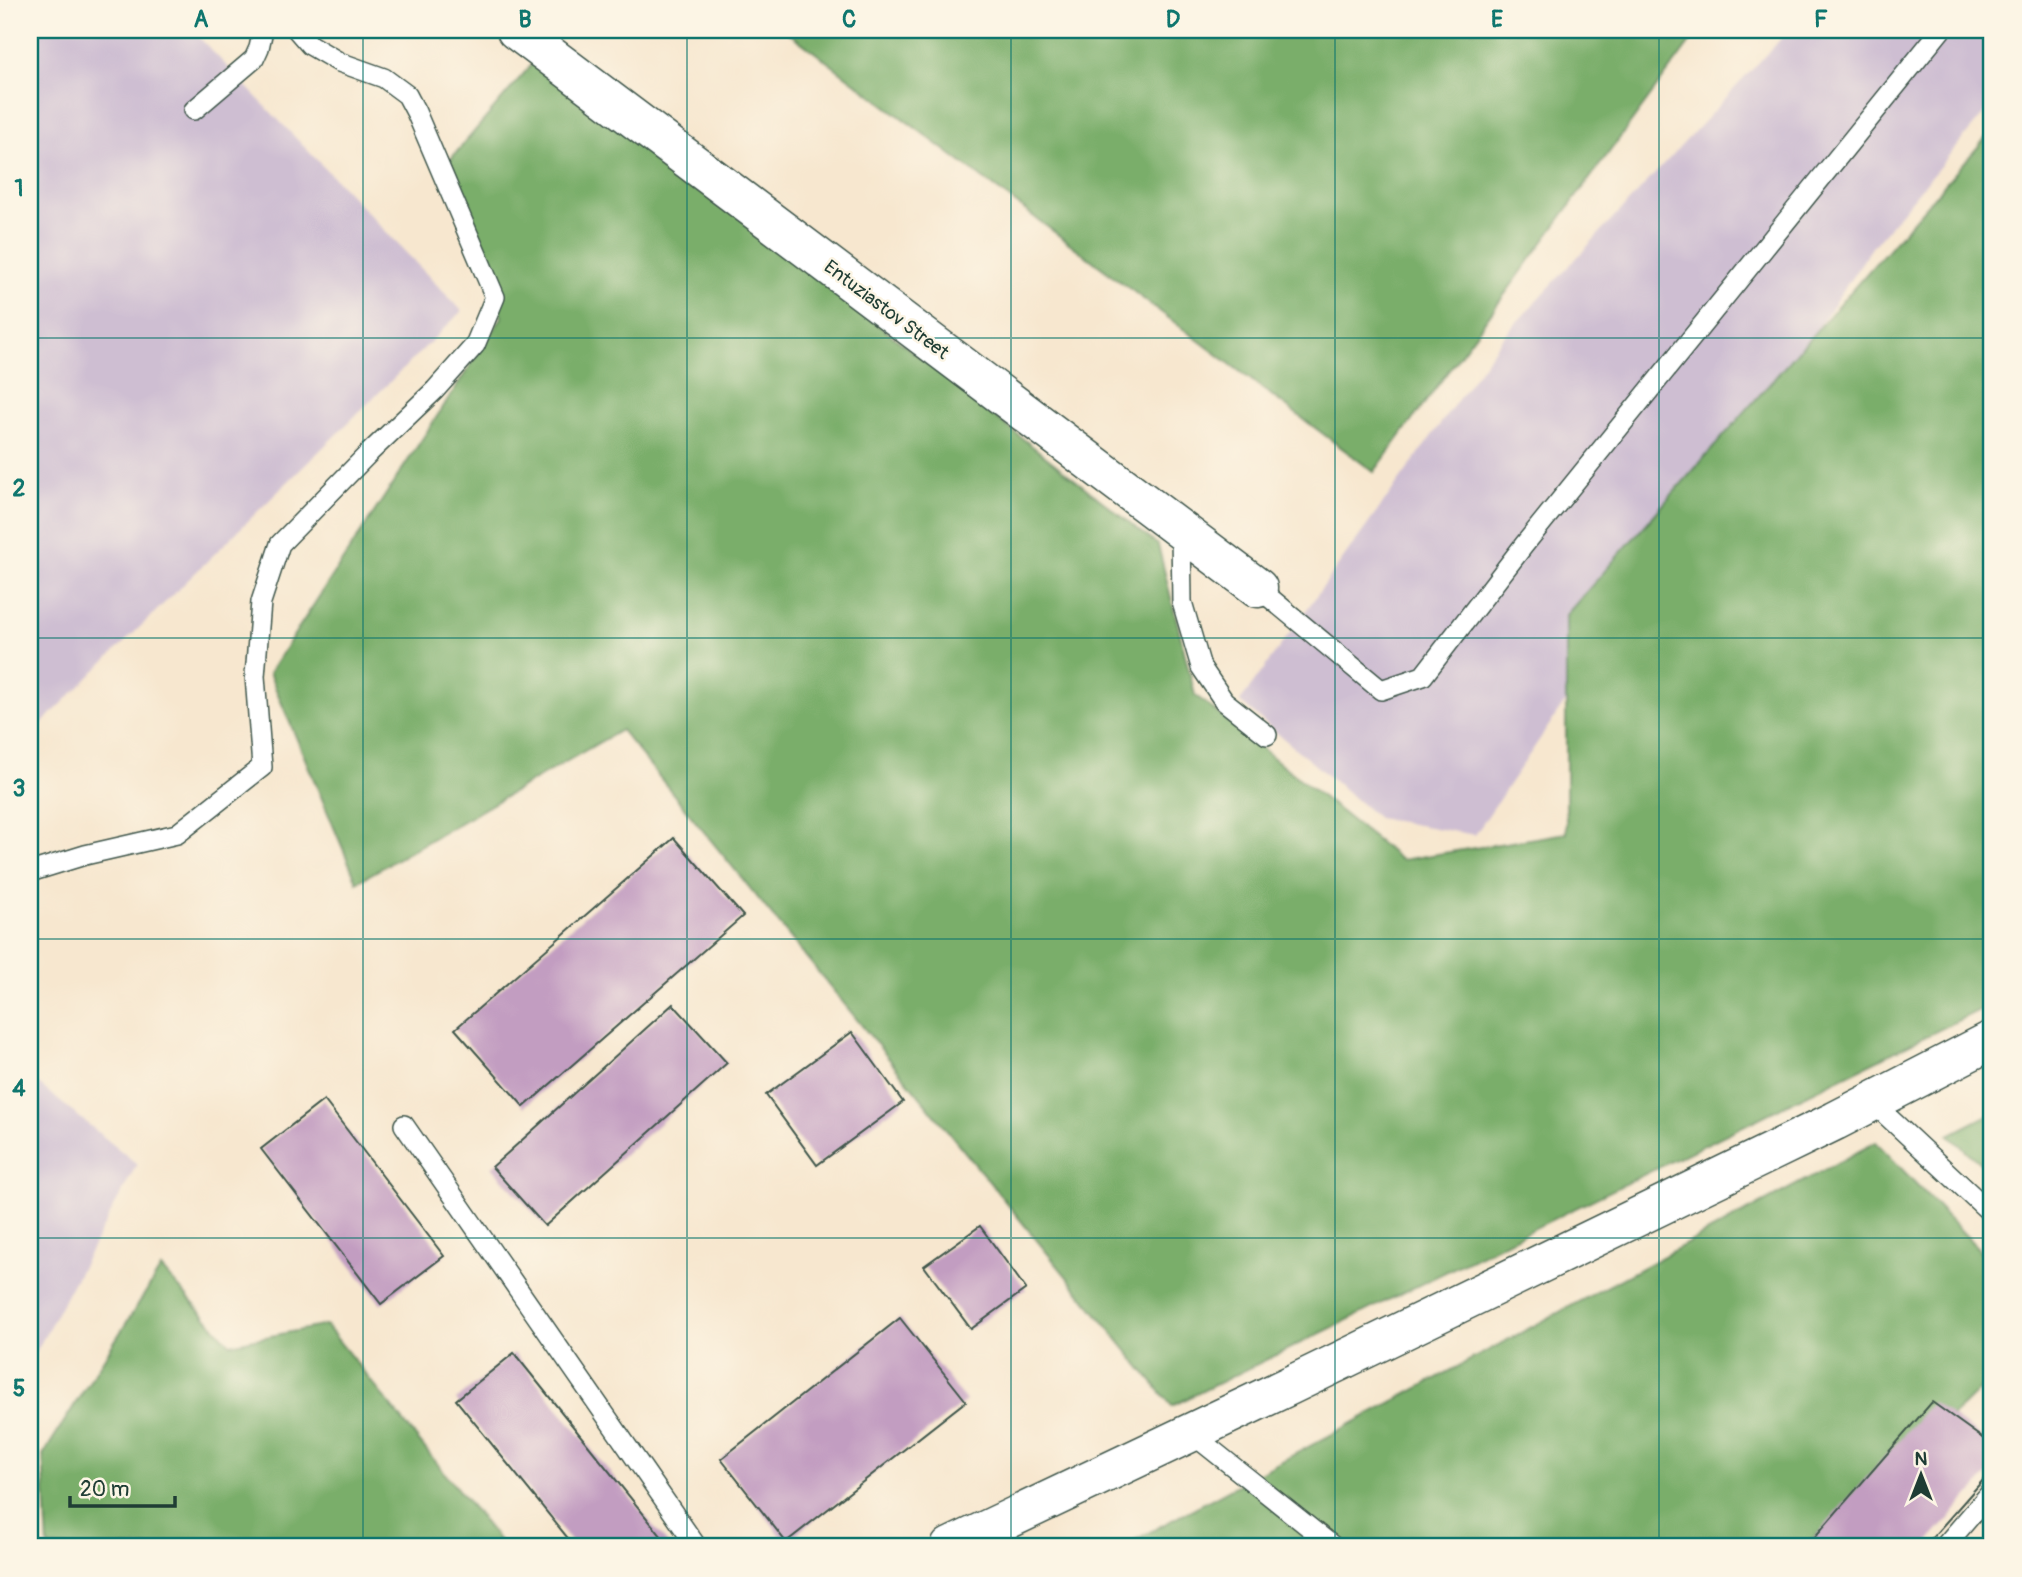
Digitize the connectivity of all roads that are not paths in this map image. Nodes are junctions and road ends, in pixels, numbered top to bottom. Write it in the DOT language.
graph roads {
  1 [pos="263,30"];
  2 [pos="297,30"];
  3 [pos="516,30"];
  4 [pos="1941,30"];
  5 [pos="194,110"];
  6 [pos="1181,531"];
  7 [pos="1258,588"];
  8 [pos="1267,735"];
  9 [pos="30,872"];
  10 [pos="1992,1040"];
  11 [pos="1871,1102"];
  12 [pos="404,1125"];
  13 [pos="1992,1214"];
  14 [pos="1191,1433"];
  15 [pos="1992,1491"];
  16 [pos="696,1547"];
  17 [pos="950,1547"];
  18 [pos="1334,1547"];
  19 [pos="1944,1547"];
  1 -- 5 [label="lane"];
  2 -- 9 [label="lane"];
  3 -- 6 [label="street, Entuziastov Street"];
  4 -- 7 [label="lane"];
  6 -- 7 [label="street, Entuziastov Street"];
  6 -- 8 [label="lane"];
  10 -- 11 [label="street"];
  11 -- 13 [label="lane"];
  11 -- 14 [label="street"];
  12 -- 16 [label="lane"];
  14 -- 17 [label="street"];
  14 -- 18 [label="lane"];
  15 -- 19 [label="lane"];
}
